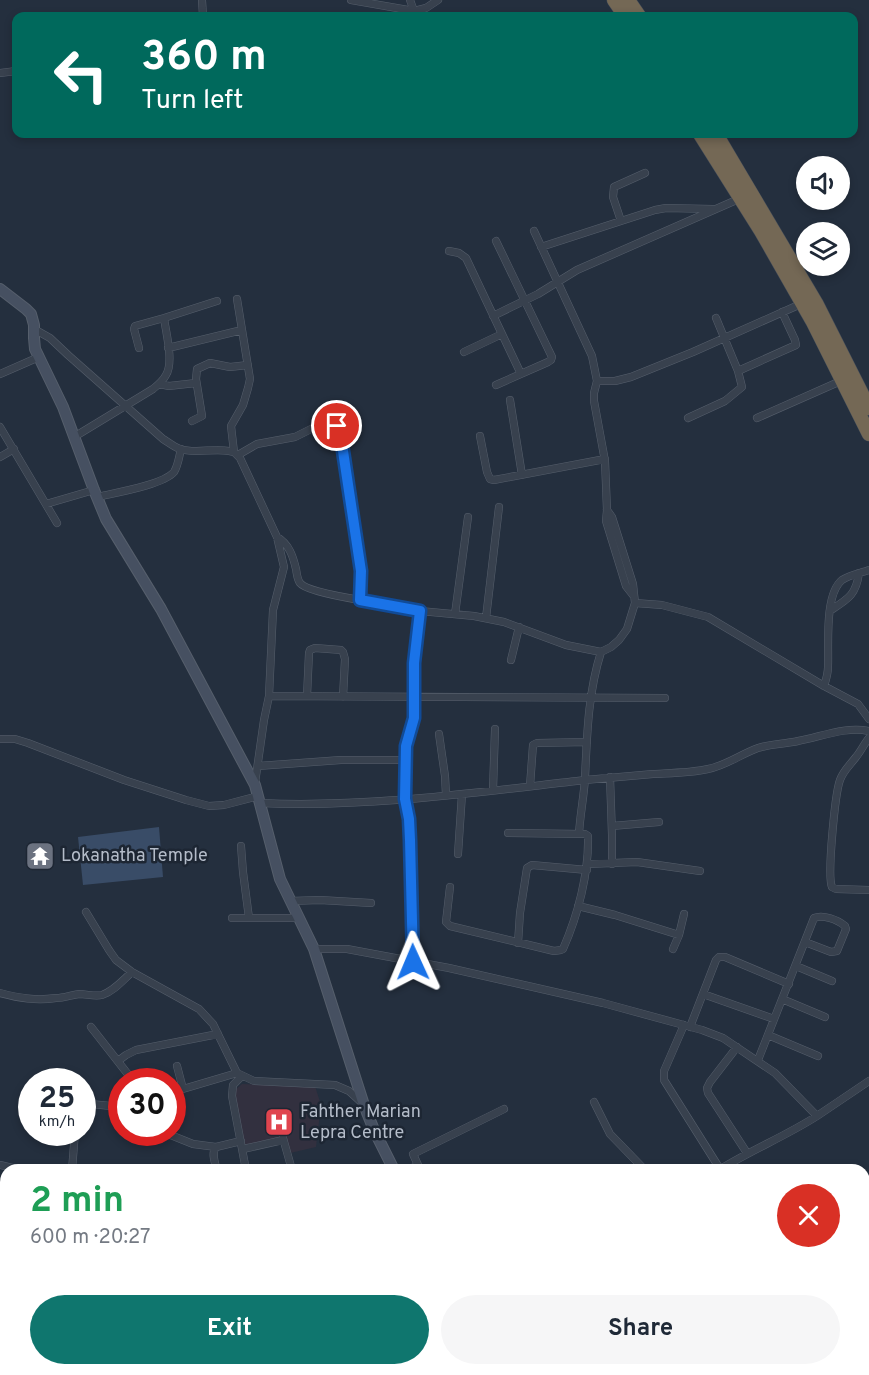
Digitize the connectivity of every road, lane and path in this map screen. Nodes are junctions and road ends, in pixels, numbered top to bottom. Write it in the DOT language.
graph roads {
  1 [pos="351,0"];
  2 [pos="410,0"];
  3 [pos="438,0"];
  4 [pos="414,11"];
  5 [pos="703,138"];
  6 [pos="718,138"];
  7 [pos="645,173"];
  8 [pos="741,198"];
  9 [pos="716,209"];
  10 [pos="621,221"];
  11 [pos="534,231"];
  12 [pos="496,241"];
  13 [pos="541,247"];
  14 [pos="449,251"];
  15 [pos="558,281"];
  16 [pos="0,290"];
  17 [pos="237,299"];
  18 [pos="525,300"];
  19 [pos="217,301"];
  20 [pos="803,303"];
  21 [pos="782,312"];
  22 [pos="493,315"];
  23 [pos="164,318"];
  24 [pos="716,318"];
  25 [pos="34,329"];
  26 [pos="242,330"];
  27 [pos="502,334"];
  28 [pos="724,338"];
  29 [pos="139,348"];
  30 [pos="168,348"];
  31 [pos="464,352"];
  32 [pos="39,357"];
  33 [pos="248,365"];
  34 [pos="738,371"];
  35 [pos="0,374"];
  36 [pos="521,374"];
  37 [pos="843,380"];
  38 [pos="597,381"];
  39 [pos="196,382"];
  40 [pos="159,384"];
  41 [pos="496,385"];
  42 [pos="510,400"];
  43 [pos="125,406"];
  44 [pos="869,408"];
  45 [pos="688,418"];
  46 [pos="757,418"];
  47 [pos="192,421"];
  48 [pos="0,427"];
  49 [pos="869,434"];
  50 [pos="480,436"];
  51 [pos="74,437"];
  52 [pos="14,449"];
  53 [pos="181,449"];
  54 [pos="236,453"];
  55 [pos="0,457"];
  56 [pos="605,459"];
  57 [pos="522,475"];
  58 [pos="95,493"];
  59 [pos="46,504"];
  60 [pos="499,507"];
  61 [pos="468,517"];
  62 [pos="57,523"];
  63 [pos="277,537"];
  64 [pos="869,570"];
  65 [pos="859,573"];
  66 [pos="634,599"];
  67 [pos="360,600"];
  68 [pos="831,610"];
  69 [pos="420,611"];
  70 [pos="456,614"];
  71 [pos="486,618"];
  72 [pos="519,627"];
  73 [pos="601,652"];
  74 [pos="511,660"];
  75 [pos="824,686"];
  76 [pos="269,696"];
  77 [pos="307,696"];
  78 [pos="343,697"];
  79 [pos="413,697"];
  80 [pos="590,698"];
  81 [pos="665,698"];
  82 [pos="869,719"];
  83 [pos="495,729"];
  84 [pos="869,730"];
  85 [pos="439,734"];
  86 [pos="869,738"];
  87 [pos="0,740"];
  88 [pos="587,742"];
  89 [pos="406,760"];
  90 [pos="258,766"];
  91 [pos="610,777"];
  92 [pos="585,780"];
  93 [pos="530,786"];
  94 [pos="494,790"];
  95 [pos="462,794"];
  96 [pos="258,795"];
  97 [pos="446,795"];
  98 [pos="405,799"];
  99 [pos="659,822"];
  100 [pos="612,826"];
  101 [pos="508,833"];
  102 [pos="579,834"];
  103 [pos="241,846"];
  104 [pos="458,854"];
  105 [pos="612,864"];
  106 [pos="587,867"];
  107 [pos="700,871"];
  108 [pos="450,887"];
  109 [pos="869,890"];
  110 [pos="291,901"];
  111 [pos="371,903"];
  112 [pos="578,906"];
  113 [pos="87,912"];
  114 [pos="684,914"];
  115 [pos="232,918"];
  116 [pos="249,918"];
  117 [pos="299,918"];
  118 [pos="679,935"];
  119 [pos="805,942"];
  120 [pos="518,943"];
  121 [pos="674,949"];
  122 [pos="314,950"];
  123 [pos="413,962"];
  124 [pos="796,966"];
  125 [pos="132,972"];
  126 [pos="832,981"];
  127 [pos="789,984"];
  128 [pos="0,993"];
  129 [pos="703,994"];
  130 [pos="782,999"];
  131 [pos="825,1017"];
  132 [pos="774,1019"];
  133 [pos="687,1026"];
  134 [pos="91,1028"];
  135 [pos="219,1034"];
  136 [pos="768,1035"];
  137 [pos="736,1047"];
  138 [pos="818,1056"];
  139 [pos="118,1060"];
  140 [pos="758,1060"];
  141 [pos="177,1066"];
  142 [pos="124,1068"];
  143 [pos="239,1075"];
  144 [pos="869,1081"];
  145 [pos="594,1102"];
  146 [pos="364,1105"];
  147 [pos="504,1109"];
  148 [pos="817,1116"];
  149 [pos="186,1141"];
  150 [pos="241,1141"];
  151 [pos="74,1146"];
  152 [pos="216,1147"];
  153 [pos="243,1149"];
  154 [pos="747,1153"];
  155 [pos="72,1164"];
  156 [pos="216,1164"];
  157 [pos="245,1164"];
  158 [pos="290,1164"];
  159 [pos="391,1164"];
  160 [pos="418,1164"];
  161 [pos="639,1164"];
  162 [pos="716,1164"];
  163 [pos="730,1164"];
  1 -- 4 [label="street"];
  2 -- 4 [label="street"];
  3 -- 4 [label="street"];
  5 -- 8 [label="highway"];
  6 -- 44 [label="highway"];
  7 -- 10 [label="street"];
  8 -- 9 [label="street"];
  8 -- 20 [label="highway"];
  9 -- 10 [label="street"];
  9 -- 15 [label="street"];
  10 -- 13 [label="street"];
  11 -- 13 [label="street"];
  12 -- 18 [label="street"];
  13 -- 15 [label="street"];
  14 -- 22 [label="street"];
  15 -- 18 [label="street"];
  15 -- 38 [label="street"];
  16 -- 25 [label="street"];
  17 -- 26 [label="street"];
  18 -- 22 [label="street"];
  18 -- 36 [label="street"];
  19 -- 23 [label="street"];
  20 -- 21 [label="street"];
  20 -- 37 [label="highway"];
  21 -- 28 [label="street"];
  21 -- 34 [label="street"];
  22 -- 27 [label="street"];
  23 -- 29 [label="street"];
  23 -- 30 [label="street"];
  24 -- 28 [label="street"];
  25 -- 32 [label="street"];
  25 -- 43 [label="street"];
  26 -- 30 [label="street"];
  26 -- 33 [label="street"];
  27 -- 31 [label="street"];
  27 -- 36 [label="street"];
  28 -- 34 [label="street"];
  28 -- 38 [label="street"];
  30 -- 40 [label="street"];
  32 -- 35 [label="street"];
  32 -- 51 [label="street"];
  33 -- 39 [label="street"];
  33 -- 54 [label="street"];
  34 -- 45 [label="street"];
  36 -- 41 [label="street"];
  37 -- 46 [label="street"];
  37 -- 49 [label="highway"];
  38 -- 56 [label="street"];
  39 -- 40 [label="street"];
  39 -- 47 [label="street"];
  40 -- 43 [label="street"];
  42 -- 57 [label="street"];
  43 -- 51 [label="street"];
  43 -- 53 [label="street"];
  48 -- 52 [label="street"];
  50 -- 57 [label="street"];
  51 -- 58 [label="street"];
  52 -- 55 [label="street"];
  52 -- 59 [label="street"];
  53 -- 54 [label="street"];
  53 -- 58 [label="street"];
  54 -- 63 [label="street"];
  54 -- 67 [label="street"];
  56 -- 57 [label="street"];
  56 -- 66 [label="street"];
  58 -- 59 [label="street"];
  58 -- 96 [label="street"];
  59 -- 62 [label="street"];
  60 -- 71 [label="street"];
  61 -- 70 [label="street"];
  63 -- 67 [label="street"];
  63 -- 76 [label="street"];
  64 -- 65 [label="street"];
  65 -- 68 [label="street"];
  65 -- 68 [label="street"];
  66 -- 73 [label="street"];
  66 -- 75 [label="street"];
  67 -- 69 [label="street"];
  68 -- 75 [label="street"];
  69 -- 70 [label="street"];
  69 -- 79 [label="street"];
  70 -- 71 [label="street"];
  71 -- 72 [label="street"];
  72 -- 73 [label="street"];
  72 -- 74 [label="street"];
  73 -- 80 [label="street"];
  75 -- 82 [label="street"];
  76 -- 77 [label="street"];
  76 -- 90 [label="street"];
  77 -- 78 [label="street"];
  77 -- 78 [label="street"];
  78 -- 79 [label="street"];
  79 -- 80 [label="street"];
  79 -- 89 [label="street"];
  80 -- 81 [label="street"];
  80 -- 88 [label="street"];
  83 -- 94 [label="street"];
  84 -- 91 [label="street"];
  85 -- 97 [label="street"];
  86 -- 109 [label="street"];
  87 -- 96 [label="street"];
  88 -- 92 [label="street"];
  88 -- 93 [label="street"];
  89 -- 90 [label="street"];
  89 -- 98 [label="street"];
  90 -- 96 [label="street"];
  91 -- 92 [label="street"];
  91 -- 100 [label="street"];
  92 -- 93 [label="street"];
  92 -- 102 [label="street"];
  93 -- 94 [label="street"];
  94 -- 95 [label="street"];
  95 -- 97 [label="street"];
  95 -- 104 [label="street"];
  96 -- 98 [label="street"];
  96 -- 110 [label="street"];
  97 -- 98 [label="street"];
  98 -- 123 [label="street"];
  99 -- 100 [label="street"];
  100 -- 105 [label="street"];
  101 -- 102 [label="street"];
  102 -- 106 [label="street"];
  103 -- 116 [label="street"];
  105 -- 106 [label="street"];
  105 -- 107 [label="street"];
  106 -- 112 [label="street"];
  106 -- 120 [label="street"];
  108 -- 120 [label="street"];
  110 -- 111 [label="street"];
  110 -- 117 [label="street"];
  112 -- 118 [label="street"];
  112 -- 120 [label="street"];
  113 -- 125 [label="street"];
  114 -- 118 [label="street"];
  115 -- 116 [label="street"];
  116 -- 117 [label="street"];
  117 -- 122 [label="street"];
  118 -- 121 [label="street"];
  119 -- 119 [label="street"];
  119 -- 124 [label="street"];
  122 -- 123 [label="street"];
  122 -- 146 [label="street"];
  123 -- 133 [label="street"];
  124 -- 126 [label="street"];
  124 -- 127 [label="street"];
  125 -- 128 [label="street"];
  125 -- 135 [label="street"];
  127 -- 129 [label="street"];
  127 -- 130 [label="street"];
  129 -- 132 [label="street"];
  129 -- 133 [label="street"];
  130 -- 131 [label="street"];
  130 -- 132 [label="street"];
  132 -- 136 [label="street"];
  133 -- 137 [label="street"];
  133 -- 162 [label="street"];
  134 -- 139 [label="street"];
  135 -- 139 [label="street"];
  135 -- 143 [label="street"];
  136 -- 138 [label="street"];
  136 -- 140 [label="street"];
  137 -- 140 [label="street"];
  137 -- 154 [label="street"];
  139 -- 142 [label="street"];
  140 -- 148 [label="street"];
  141 -- 143 [label="street"];
  143 -- 146 [label="street"];
  143 -- 150 [label="street"];
  144 -- 148 [label="street"];
  145 -- 161 [label="street"];
  146 -- 159 [label="street"];
  147 -- 160 [label="street"];
  148 -- 154 [label="street"];
  149 -- 152 [label="street"];
  150 -- 152 [label="street"];
  150 -- 153 [label="street"];
  151 -- 155 [label="street"];
  152 -- 156 [label="street"];
  153 -- 157 [label="street"];
  153 -- 158 [label="street"];
  154 -- 163 [label="street"];
}
